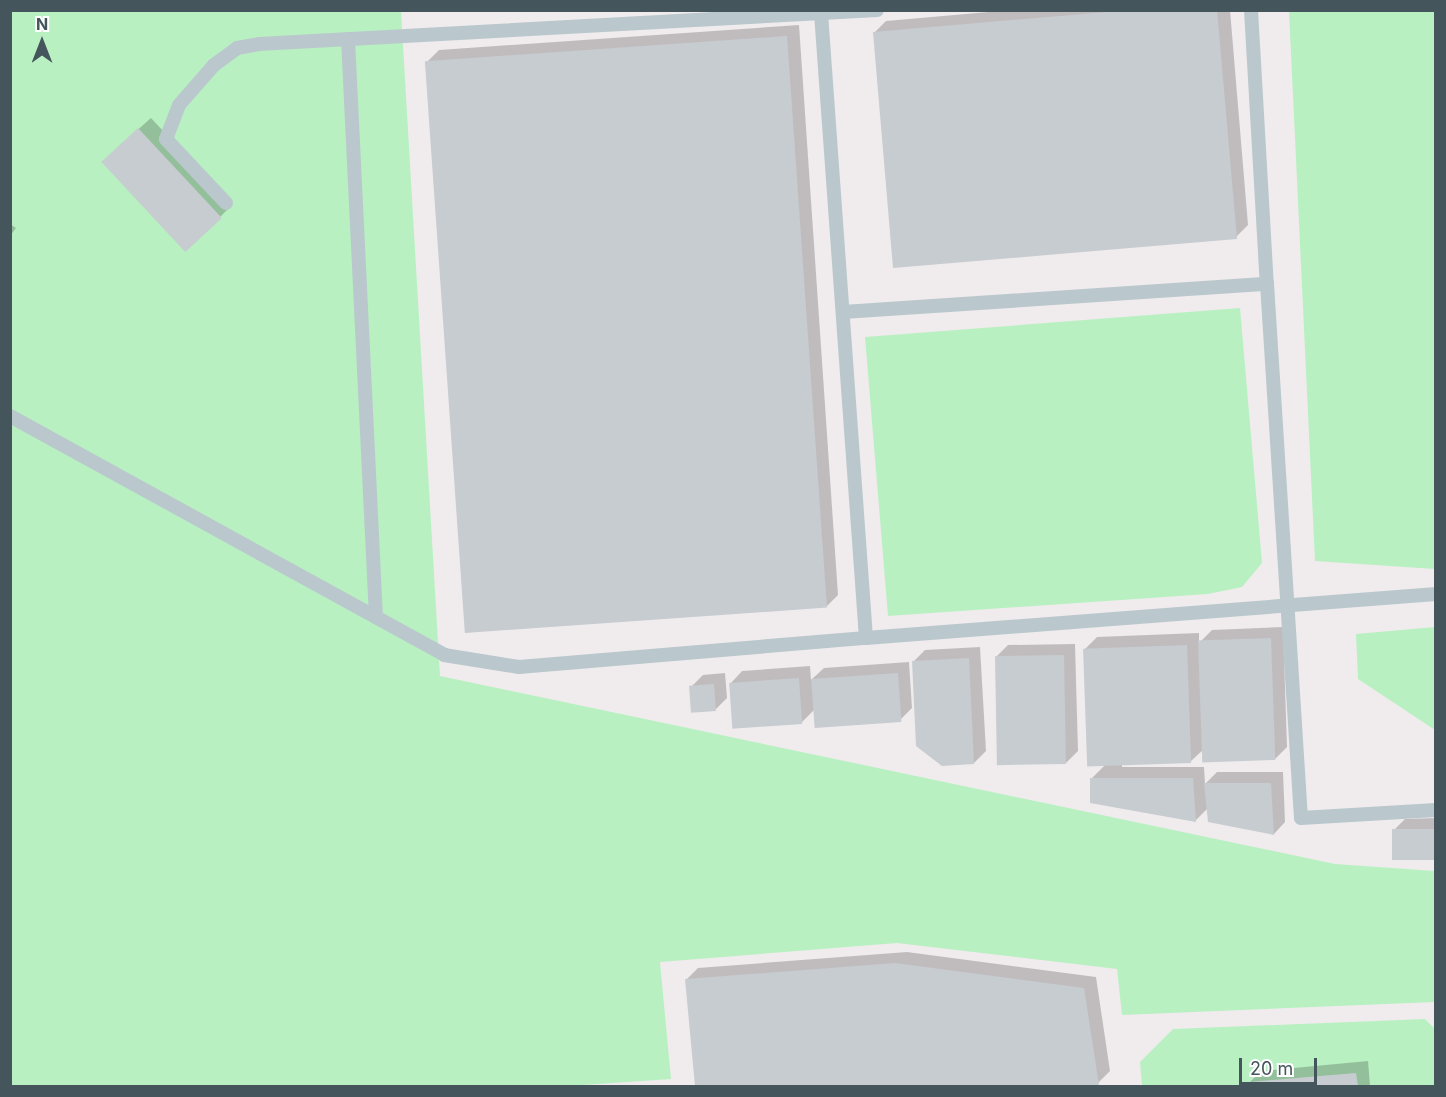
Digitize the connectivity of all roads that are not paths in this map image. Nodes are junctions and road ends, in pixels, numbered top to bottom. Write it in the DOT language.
graph roads {
  1 [pos="877,10"];
  2 [pos="1251,10"];
  3 [pos="821,14"];
  4 [pos="348,39"];
  5 [pos="226,204"];
  6 [pos="1267,284"];
  7 [pos="843,312"];
  8 [pos="10,416"];
  9 [pos="1436,594"];
  10 [pos="1287,605"];
  11 [pos="376,617"];
  12 [pos="866,638"];
  13 [pos="1436,810"];
  1 -- 3 [label="lane"];
  2 -- 6 [label="lane"];
  3 -- 4 [label="lane"];
  3 -- 7 [label="lane"];
  4 -- 5 [label="lane"];
  4 -- 11 [label="lane"];
  6 -- 7 [label="lane"];
  6 -- 10 [label="lane"];
  7 -- 12 [label="lane"];
  8 -- 11 [label="lane"];
  9 -- 10 [label="lane"];
  10 -- 12 [label="lane"];
  10 -- 13 [label="lane"];
  11 -- 12 [label="lane"];
}
